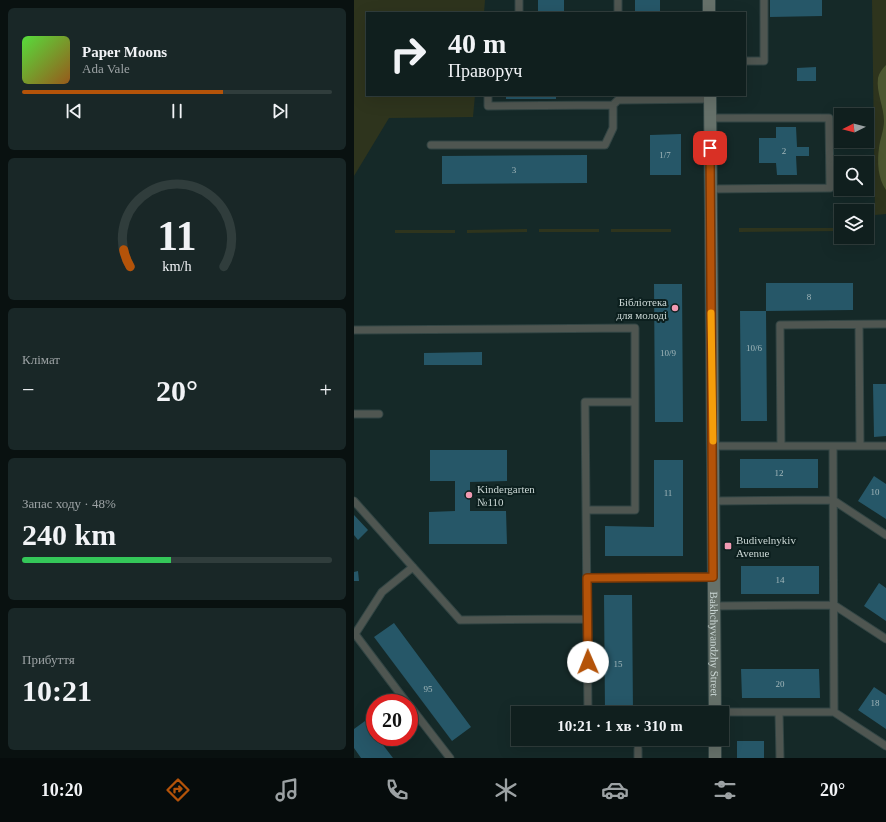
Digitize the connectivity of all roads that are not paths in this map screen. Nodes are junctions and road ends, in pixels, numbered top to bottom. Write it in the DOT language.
graph roads {
  1 [pos="519,0"];
  2 [pos="618,0"];
  3 [pos="709,0"];
  4 [pos="764,0"];
  5 [pos="519,12"];
  6 [pos="618,12"];
  7 [pos="709,12"];
  8 [pos="746,61"];
  9 [pos="488,96"];
  10 [pos="710,97"];
  11 [pos="616,100"];
  12 [pos="710,118"];
  13 [pos="431,146"];
  14 [pos="711,189"];
  15 [pos="860,324"];
  16 [pos="886,324"];
  17 [pos="354,330"];
  18 [pos="635,402"];
  19 [pos="354,414"];
  20 [pos="379,414"];
  21 [pos="713,446"];
  22 [pos="781,446"];
  23 [pos="833,446"];
  24 [pos="860,446"];
  25 [pos="886,446"];
  26 [pos="833,500"];
  27 [pos="354,501"];
  28 [pos="713,501"];
  29 [pos="586,510"];
  30 [pos="886,535"];
  31 [pos="413,567"];
  32 [pos="713,577"];
  33 [pos="587,578"];
  34 [pos="834,605"];
  35 [pos="714,606"];
  36 [pos="587,619"];
  37 [pos="886,639"];
  38 [pos="400,694"];
  39 [pos="588,706"];
  40 [pos="714,706"];
  41 [pos="779,712"];
  42 [pos="834,712"];
  43 [pos="729,713"];
  44 [pos="418,717"];
  45 [pos="715,746"];
  46 [pos="886,746"];
  47 [pos="638,749"];
  48 [pos="450,758"];
  49 [pos="638,758"];
  50 [pos="715,758"];
  51 [pos="780,758"];
  1 -- 5 [label="lane"];
  2 -- 6 [label="lane"];
  3 -- 7 [label="street"];
  4 -- 8 [label="lane"];
  9 -- 11 [label="lane"];
  10 -- 11 [label="lane"];
  10 -- 12 [label="street, Bakhchyvandzhy Street"];
  11 -- 13 [label="lane"];
  12 -- 14 [label="street, Bakhchyvandzhy Street"];
  12 -- 14 [label="lane"];
  14 -- 21 [label="street, Bakhchyvandzhy Street"];
  15 -- 16 [label="lane"];
  15 -- 22 [label="lane"];
  15 -- 24 [label="lane"];
  17 -- 18 [label="lane"];
  18 -- 29 [label="lane"];
  18 -- 29 [label="lane"];
  19 -- 20 [label="lane"];
  21 -- 22 [label="lane"];
  21 -- 28 [label="street, Bakhchyvandzhy Street"];
  22 -- 23 [label="lane"];
  23 -- 24 [label="lane"];
  23 -- 26 [label="lane"];
  24 -- 25 [label="lane"];
  26 -- 28 [label="lane"];
  26 -- 30 [label="lane"];
  26 -- 34 [label="lane"];
  27 -- 31 [label="lane"];
  28 -- 32 [label="street, Bakhchyvandzhy Street"];
  29 -- 33 [label="lane"];
  31 -- 36 [label="lane"];
  31 -- 38 [label="lane"];
  32 -- 33 [label="lane"];
  32 -- 35 [label="street, Bakhchyvandzhy Street"];
  33 -- 36 [label="lane"];
  34 -- 35 [label="lane"];
  34 -- 37 [label="lane"];
  34 -- 42 [label="lane"];
  35 -- 40 [label="street, Bakhchyvandzhy Street"];
  36 -- 39 [label="lane"];
  41 -- 42 [label="lane"];
  41 -- 43 [label="lane"];
  41 -- 51 [label="lane"];
  42 -- 46 [label="lane"];
  44 -- 48 [label="lane"];
  45 -- 50 [label="street"];
  47 -- 49 [label="lane"];
}
